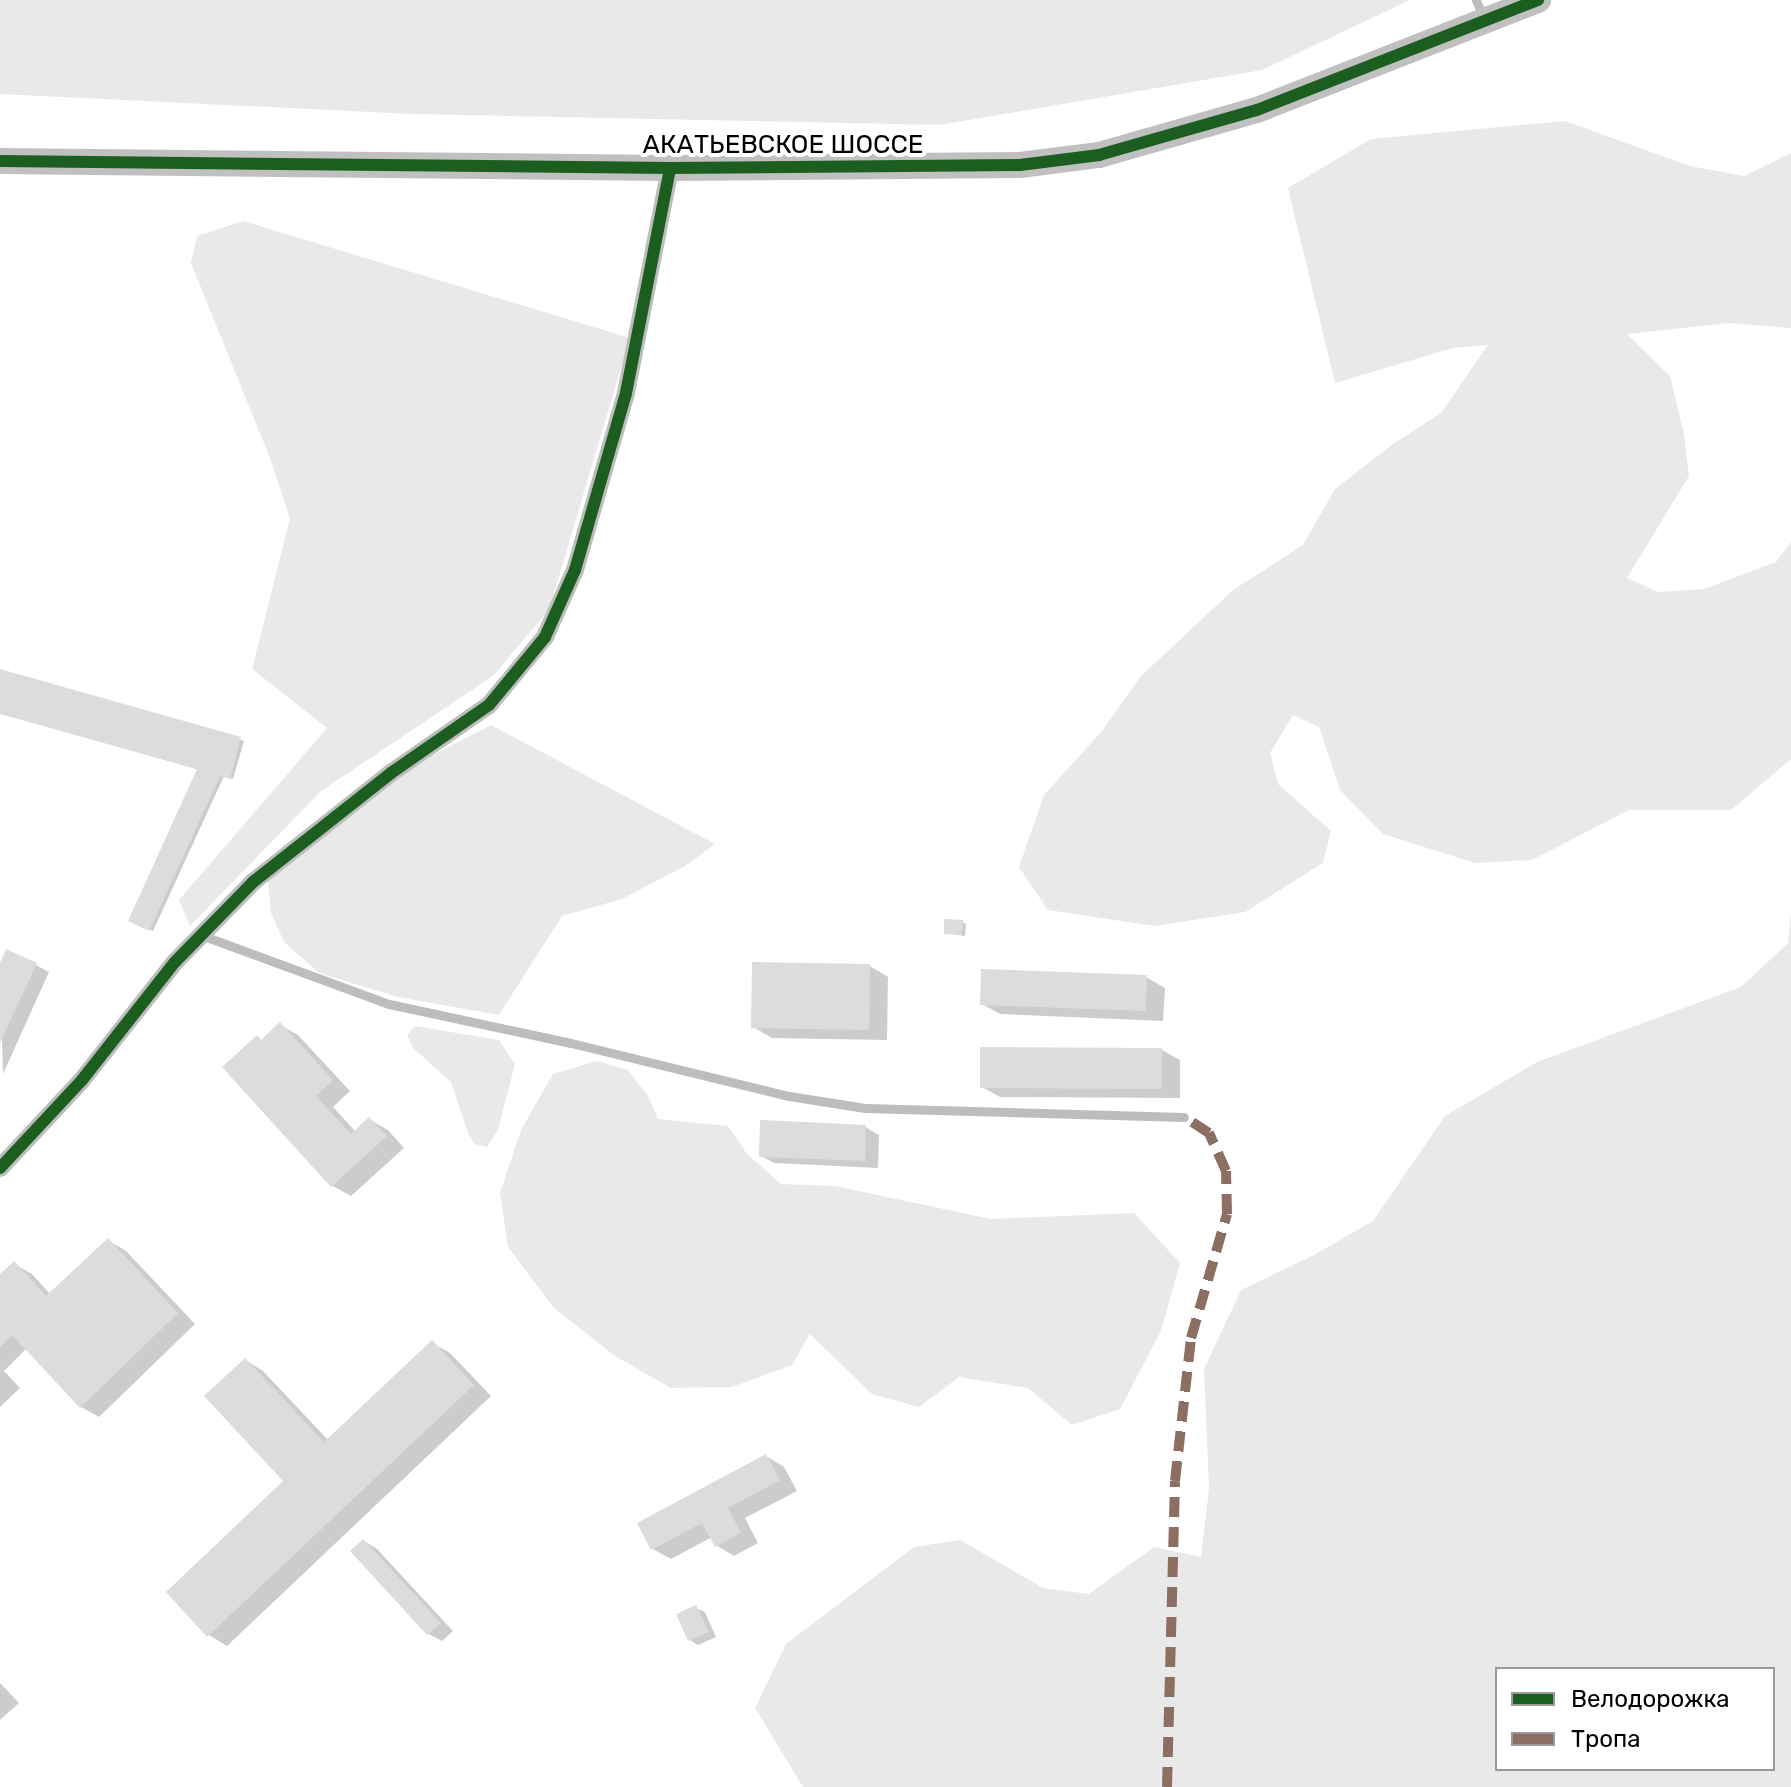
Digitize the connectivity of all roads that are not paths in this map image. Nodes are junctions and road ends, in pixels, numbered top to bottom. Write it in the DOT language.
graph roads {
  1 [pos="1538,0"];
  2 [pos="1480,11"];
  3 [pos="0,161"];
  4 [pos="670,168"];
  5 [pos="201,935"];
  6 [pos="1184,1117"];
  7 [pos="0,1168"];
  1 -- 2 [label="street, АКАТЬЕВСКОЕ ШОССЕ"];
  2 -- 4 [label="street, АКАТЬЕВСКОЕ ШОССЕ"];
  3 -- 4 [label="street, АКАТЬЕВСКОЕ ШОССЕ"];
  4 -- 5 [label="street"];
  5 -- 6 [label="lane"];
  5 -- 7 [label="street"];
}
